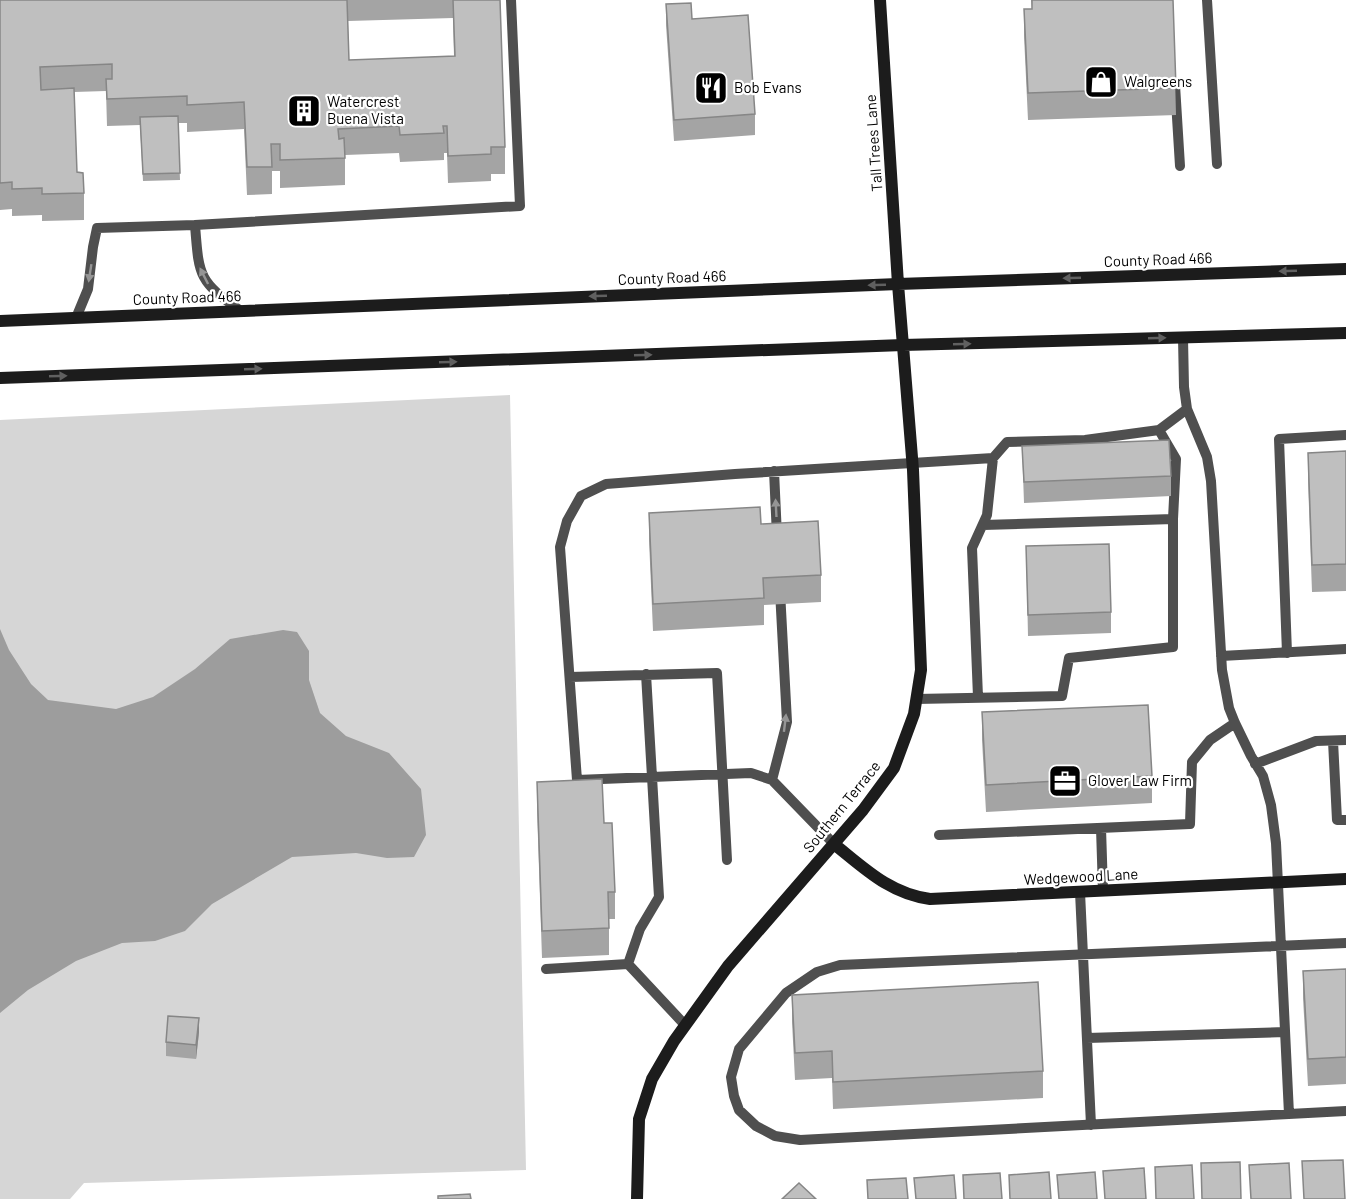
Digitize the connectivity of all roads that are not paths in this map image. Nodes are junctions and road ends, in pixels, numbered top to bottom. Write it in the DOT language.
graph roads {
  1 [pos="511,0"];
  2 [pos="880,0"];
  3 [pos="1207,0"];
  4 [pos="1175,71"];
  5 [pos="1217,164"];
  6 [pos="1180,166"];
  7 [pos="195,225"];
  8 [pos="1346,269"];
  9 [pos="898,284"];
  10 [pos="241,311"];
  11 [pos="76,318"];
  12 [pos="0,321"];
  13 [pos="1346,333"];
  14 [pos="1183,338"];
  15 [pos="903,345"];
  16 [pos="0,378"];
  17 [pos="1187,409"];
  18 [pos="1159,430"];
  19 [pos="1346,435"];
  20 [pos="993,458"];
  21 [pos="913,463"];
  22 [pos="774,471"];
  23 [pos="1173,519"];
  24 [pos="983,525"];
  25 [pos="778,543"];
  26 [pos="779,579"];
  27 [pos="1346,649"];
  28 [pos="1287,652"];
  29 [pos="1221,656"];
  30 [pos="646,674"];
  31 [pos="570,677"];
  32 [pos="978,698"];
  33 [pos="916,699"];
  34 [pos="1235,723"];
  35 [pos="1346,740"];
  36 [pos="1333,741"];
  37 [pos="1255,764"];
  38 [pos="723,774"];
  39 [pos="653,777"];
  40 [pos="772,780"];
  41 [pos="1346,820"];
  42 [pos="1101,828"];
  43 [pos="939,836"];
  44 [pos="834,844"];
  45 [pos="727,860"];
  46 [pos="1346,879"];
  47 [pos="1277,882"];
  48 [pos="1102,891"];
  49 [pos="1080,892"];
  50 [pos="1346,943"];
  51 [pos="1281,946"];
  52 [pos="1084,954"];
  53 [pos="628,964"];
  54 [pos="546,969"];
  55 [pos="685,1025"];
  56 [pos="1285,1032"];
  57 [pos="1087,1038"];
  58 [pos="1346,1111"];
  59 [pos="1289,1114"];
  60 [pos="1091,1125"];
  61 [pos="637,1199"];
  1 -- 7 [label="lane"];
  2 -- 9 [label="main road, Tall Trees Lane"];
  3 -- 5 [label="lane"];
  4 -- 6 [label="lane"];
  10 -- 7 [label="lane, one-way"];
  7 -- 11 [label="lane, one-way"];
  8 -- 9 [label="main road, County Road 466, one-way"];
  9 -- 10 [label="main road, County Road 466, one-way"];
  9 -- 15 [label="main road, Tall Trees Lane"];
  10 -- 11 [label="main road, County Road 466"];
  11 -- 12 [label="main road, County Road 466"];
  13 -- 14 [label="main road"];
  15 -- 14 [label="main road, one-way"];
  14 -- 17 [label="lane"];
  16 -- 15 [label="main road, one-way"];
  15 -- 21 [label="main road, Southern Terrace"];
  17 -- 18 [label="lane"];
  17 -- 29 [label="lane"];
  18 -- 20 [label="lane"];
  18 -- 23 [label="lane"];
  19 -- 28 [label="lane"];
  20 -- 21 [label="lane"];
  20 -- 24 [label="lane"];
  21 -- 22 [label="lane"];
  21 -- 33 [label="main road, Southern Terrace"];
  25 -- 22 [label="lane, one-way"];
  22 -- 31 [label="lane"];
  23 -- 24 [label="lane"];
  23 -- 32 [label="lane"];
  24 -- 32 [label="lane"];
  40 -- 26 [label="lane, one-way"];
  27 -- 28 [label="lane"];
  28 -- 29 [label="lane"];
  29 -- 34 [label="lane"];
  30 -- 31 [label="lane"];
  30 -- 38 [label="lane"];
  30 -- 39 [label="lane"];
  31 -- 39 [label="lane"];
  32 -- 33 [label="lane"];
  33 -- 44 [label="main road, Southern Terrace"];
  34 -- 37 [label="lane"];
  34 -- 42 [label="lane"];
  35 -- 36 [label="lane"];
  36 -- 37 [label="lane"];
  36 -- 41 [label="lane"];
  37 -- 47 [label="lane"];
  38 -- 39 [label="lane"];
  38 -- 40 [label="lane"];
  38 -- 45 [label="lane"];
  39 -- 53 [label="lane"];
  40 -- 44 [label="lane"];
  42 -- 43 [label="lane"];
  42 -- 48 [label="lane"];
  44 -- 49 [label="main road, Wedgewood Lane"];
  44 -- 55 [label="main road, Southern Terrace"];
  46 -- 47 [label="main road, Wedgewood Lane"];
  47 -- 48 [label="main road, Wedgewood Lane"];
  47 -- 51 [label="lane"];
  48 -- 49 [label="main road, Wedgewood Lane"];
  49 -- 52 [label="lane"];
  50 -- 51 [label="lane"];
  51 -- 52 [label="lane"];
  51 -- 56 [label="lane"];
  52 -- 57 [label="lane"];
  52 -- 60 [label="lane"];
  53 -- 54 [label="lane"];
  53 -- 55 [label="lane"];
  55 -- 61 [label="main road, Southern Terrace"];
  56 -- 57 [label="lane"];
  56 -- 59 [label="lane"];
  57 -- 60 [label="lane"];
  58 -- 59 [label="lane"];
  59 -- 60 [label="lane"];
}
